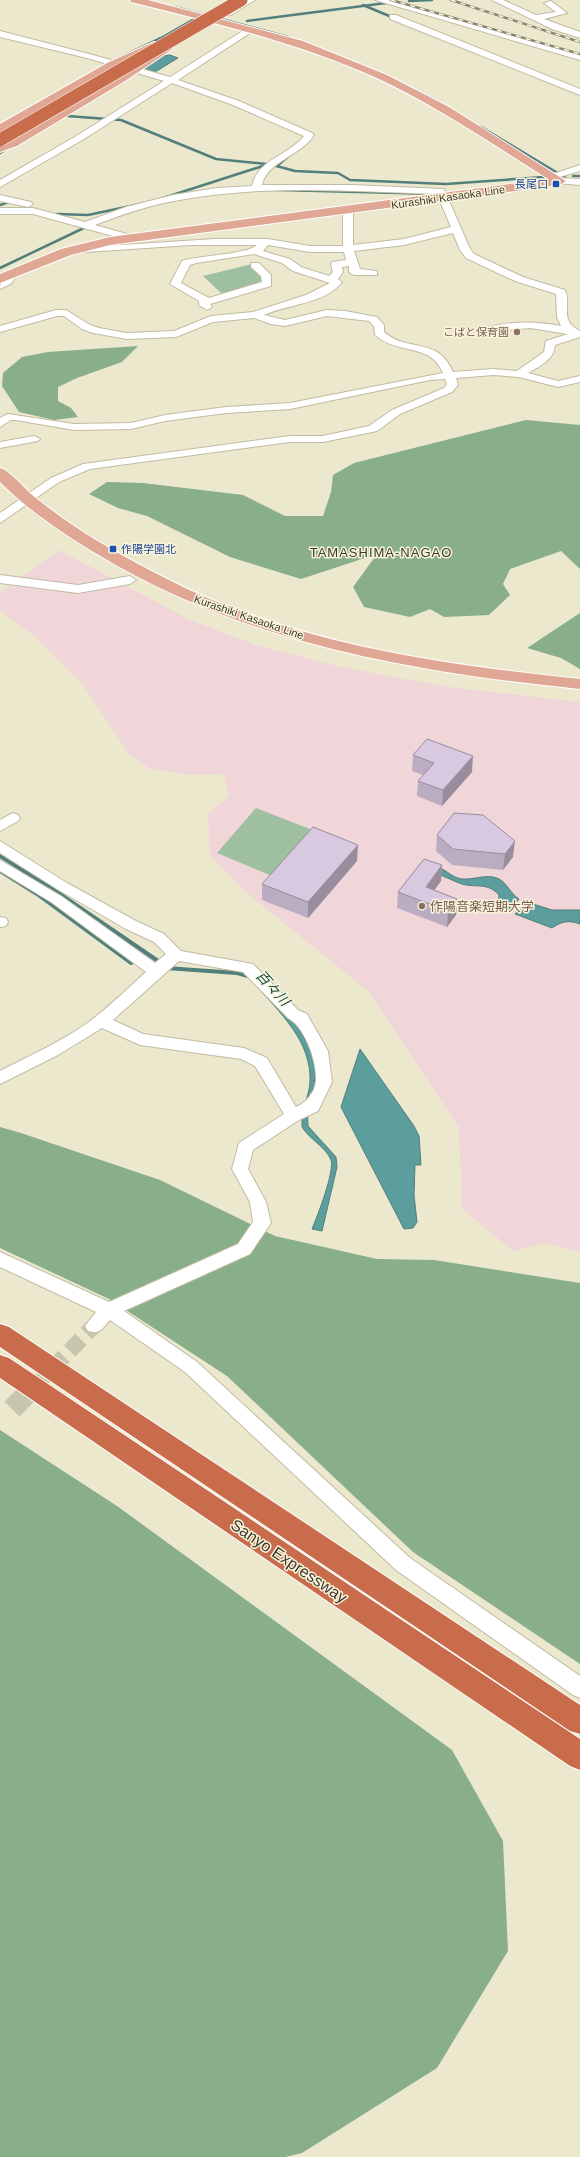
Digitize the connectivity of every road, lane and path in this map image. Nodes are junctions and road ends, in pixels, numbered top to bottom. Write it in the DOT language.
graph roads {
  1 [pos="135,0"];
  2 [pos="231,0"];
  3 [pos="241,0"];
  4 [pos="251,0"];
  5 [pos="379,0"];
  6 [pos="496,0"];
  7 [pos="548,3"];
  8 [pos="204,16"];
  9 [pos="393,17"];
  10 [pos="535,18"];
  11 [pos="216,20"];
  12 [pos="580,28"];
  13 [pos="252,29"];
  14 [pos="566,31"];
  15 [pos="0,34"];
  16 [pos="580,35"];
  17 [pos="162,46"];
  18 [pos="580,57"];
  19 [pos="113,64"];
  20 [pos="138,71"];
  21 [pos="172,81"];
  22 [pos="580,92"];
  23 [pos="0,129"];
  24 [pos="0,134"];
  25 [pos="0,140"];
  26 [pos="0,148"];
  27 [pos="580,168"];
  28 [pos="557,177"];
  29 [pos="580,182"];
  30 [pos="0,184"];
  31 [pos="258,189"];
  32 [pos="444,195"];
  33 [pos="0,198"];
  34 [pos="35,210"];
  35 [pos="348,210"];
  36 [pos="0,211"];
  37 [pos="91,226"];
  38 [pos="457,228"];
  39 [pos="131,238"];
  40 [pos="265,242"];
  41 [pos="348,248"];
  42 [pos="66,252"];
  43 [pos="256,252"];
  44 [pos="351,263"];
  45 [pos="255,265"];
  46 [pos="373,273"];
  47 [pos="5,277"];
  48 [pos="332,279"];
  49 [pos="0,286"];
  50 [pos="207,301"];
  51 [pos="255,315"];
  52 [pos="218,318"];
  53 [pos="0,329"];
  54 [pos="489,330"];
  55 [pos="576,333"];
  56 [pos="519,374"];
  57 [pos="449,375"];
  58 [pos="580,379"];
  59 [pos="0,424"];
  60 [pos="34,439"];
  61 [pos="0,445"];
  62 [pos="0,473"];
  63 [pos="0,490"];
  64 [pos="23,503"];
  65 [pos="0,519"];
  66 [pos="0,580"];
  67 [pos="130,580"];
  68 [pos="580,684"];
  69 [pos="580,692"];
  70 [pos="13,818"];
  71 [pos="0,826"];
  72 [pos="0,846"];
  73 [pos="0,865"];
  74 [pos="62,886"];
  75 [pos="49,895"];
  76 [pos="163,965"];
  77 [pos="101,1021"];
  78 [pos="0,1078"];
  79 [pos="294,1116"];
  80 [pos="0,1259"];
  81 [pos="109,1310"];
  82 [pos="94,1326"];
  83 [pos="0,1334"];
  84 [pos="0,1365"];
  85 [pos="580,1688"];
  86 [pos="580,1720"];
  87 [pos="580,1756"];
  1 -- 8 [label="main road"];
  2 -- 8 [label="street"];
  3 -- 17 [label="highway, bridge"];
  4 -- 11 [label="street"];
  5 -- 18 [label="street"];
  6 -- 10 [label="street"];
  7 -- 10 [label="street"];
  8 -- 11 [label="main road"];
  8 -- 19 [label="main road"];
  9 -- 22 [label="street"];
  10 -- 14 [label="street"];
  11 -- 13 [label="main road"];
  11 -- 20 [label="main road"];
  12 -- 14 [label="street"];
  13 -- 21 [label="street"];
  13 -- 28 [label="main road"];
  14 -- 16 [label="street"];
  15 -- 19 [label="street"];
  17 -- 24 [label="highway, bridge"];
  17 -- 25 [label="highway, bridge"];
  17 -- 26 [label="highway, bridge"];
  19 -- 20 [label="street"];
  19 -- 23 [label="main road"];
  20 -- 21 [label="street"];
  20 -- 26 [label="main road"];
  21 -- 30 [label="street"];
  21 -- 31 [label="street"];
  27 -- 28 [label="street"];
  28 -- 29 [label="street"];
  28 -- 32 [label="main road, Kurashiki Kasaoka Line"];
  31 -- 32 [label="street"];
  31 -- 37 [label="street"];
  32 -- 35 [label="main road, Kurashiki Kasaoka Line"];
  32 -- 38 [label="street"];
  33 -- 34 [label="street"];
  34 -- 36 [label="street"];
  34 -- 37 [label="street"];
  35 -- 39 [label="main road, Kurashiki Kasaoka Line"];
  35 -- 41 [label="street"];
  37 -- 39 [label="street"];
  38 -- 41 [label="street"];
  38 -- 55 [label="street"];
  39 -- 42 [label="main road, Kurashiki Kasaoka Line"];
  40 -- 41 [label="street"];
  40 -- 42 [label="street"];
  40 -- 43 [label="street"];
  41 -- 44 [label="street"];
  42 -- 47 [label="main road, Kurashiki Kasaoka Line"];
  43 -- 48 [label="street"];
  43 -- 50 [label="street"];
  44 -- 46 [label="street"];
  44 -- 48 [label="street"];
  45 -- 50 [label="street"];
  47 -- 49 [label="street"];
  48 -- 51 [label="street"];
  50 -- 52 [label="street"];
  51 -- 52 [label="street"];
  51 -- 57 [label="street"];
  52 -- 53 [label="street"];
  54 -- 55 [label="street"];
  55 -- 56 [label="street"];
  56 -- 57 [label="street"];
  56 -- 58 [label="street"];
  57 -- 59 [label="street"];
  57 -- 64 [label="street"];
  60 -- 61 [label="street"];
  62 -- 64 [label="main road, Kurashiki Kasaoka Line"];
  63 -- 64 [label="main road, Kurashiki Kasaoka Line"];
  64 -- 65 [label="street"];
  64 -- 67 [label="main road, Kurashiki Kasaoka Line"];
  64 -- 68 [label="main road, Kurashiki Kasaoka Line"];
  66 -- 67 [label="street"];
  67 -- 69 [label="main road, Kurashiki Kasaoka Line"];
  70 -- 71 [label="street"];
  72 -- 74 [label="street"];
  73 -- 75 [label="street"];
  74 -- 75 [label="street"];
  74 -- 76 [label="street"];
  75 -- 76 [label="street"];
  76 -- 77 [label="street"];
  76 -- 79 [label="street"];
  77 -- 78 [label="street"];
  77 -- 79 [label="street"];
  79 -- 81 [label="street"];
  80 -- 81 [label="street"];
  81 -- 82 [label="street"];
  81 -- 85 [label="street"];
  83 -- 86 [label="highway, Sanyo Expressway"];
  84 -- 87 [label="highway, Sanyo Expressway"];
}
